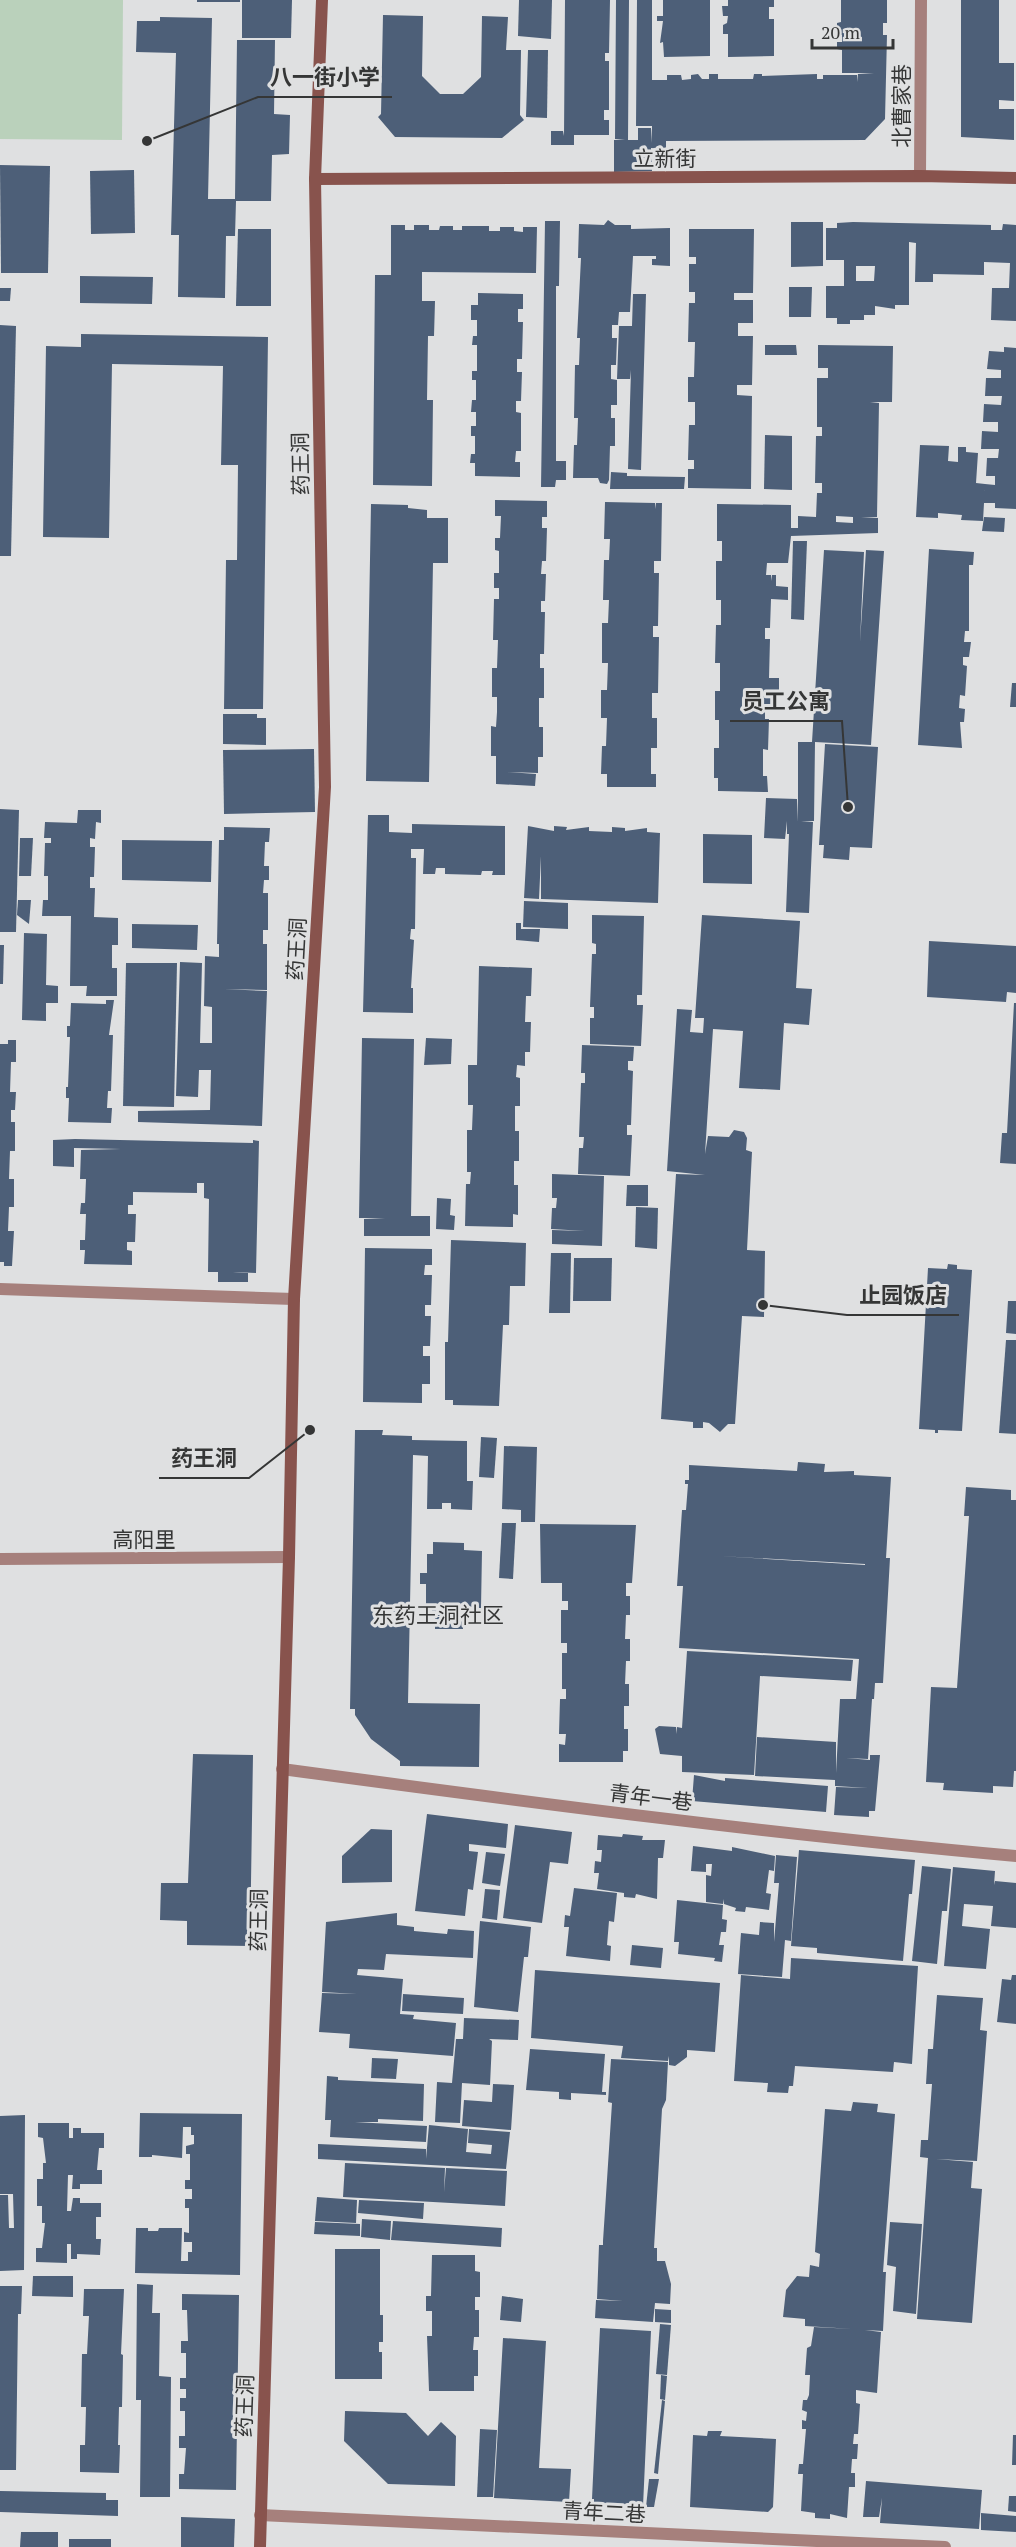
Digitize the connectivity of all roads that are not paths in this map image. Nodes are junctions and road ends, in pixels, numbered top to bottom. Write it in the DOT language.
graph roads {
  1 [pos="322,0"];
  2 [pos="921,0"];
  3 [pos="920,176"];
  4 [pos="1016,178"];
  5 [pos="315,179"];
  6 [pos="0,1289"];
  7 [pos="294,1299"];
  8 [pos="289,1557"];
  9 [pos="0,1559"];
  10 [pos="282,1769"];
  11 [pos="1016,1856"];
  12 [pos="260,2515"];
  13 [pos="260,2547"];
  14 [pos="945,2547"];
  1 -- 5 [label="street, 药王洞"];
  2 -- 3 [label="street, 北曹家巷"];
  3 -- 4 [label="street, 立新街"];
  3 -- 5 [label="street, 立新街"];
  5 -- 7 [label="street, 药王洞"];
  6 -- 7 [label="street"];
  7 -- 8 [label="street, 药王洞"];
  8 -- 9 [label="street, 高阳里"];
  8 -- 10 [label="street, 药王洞"];
  10 -- 11 [label="street, 青年一巷"];
  10 -- 12 [label="street, 药王洞"];
  12 -- 13 [label="street, 药王洞"];
  12 -- 14 [label="street, 青年二巷"];
}
